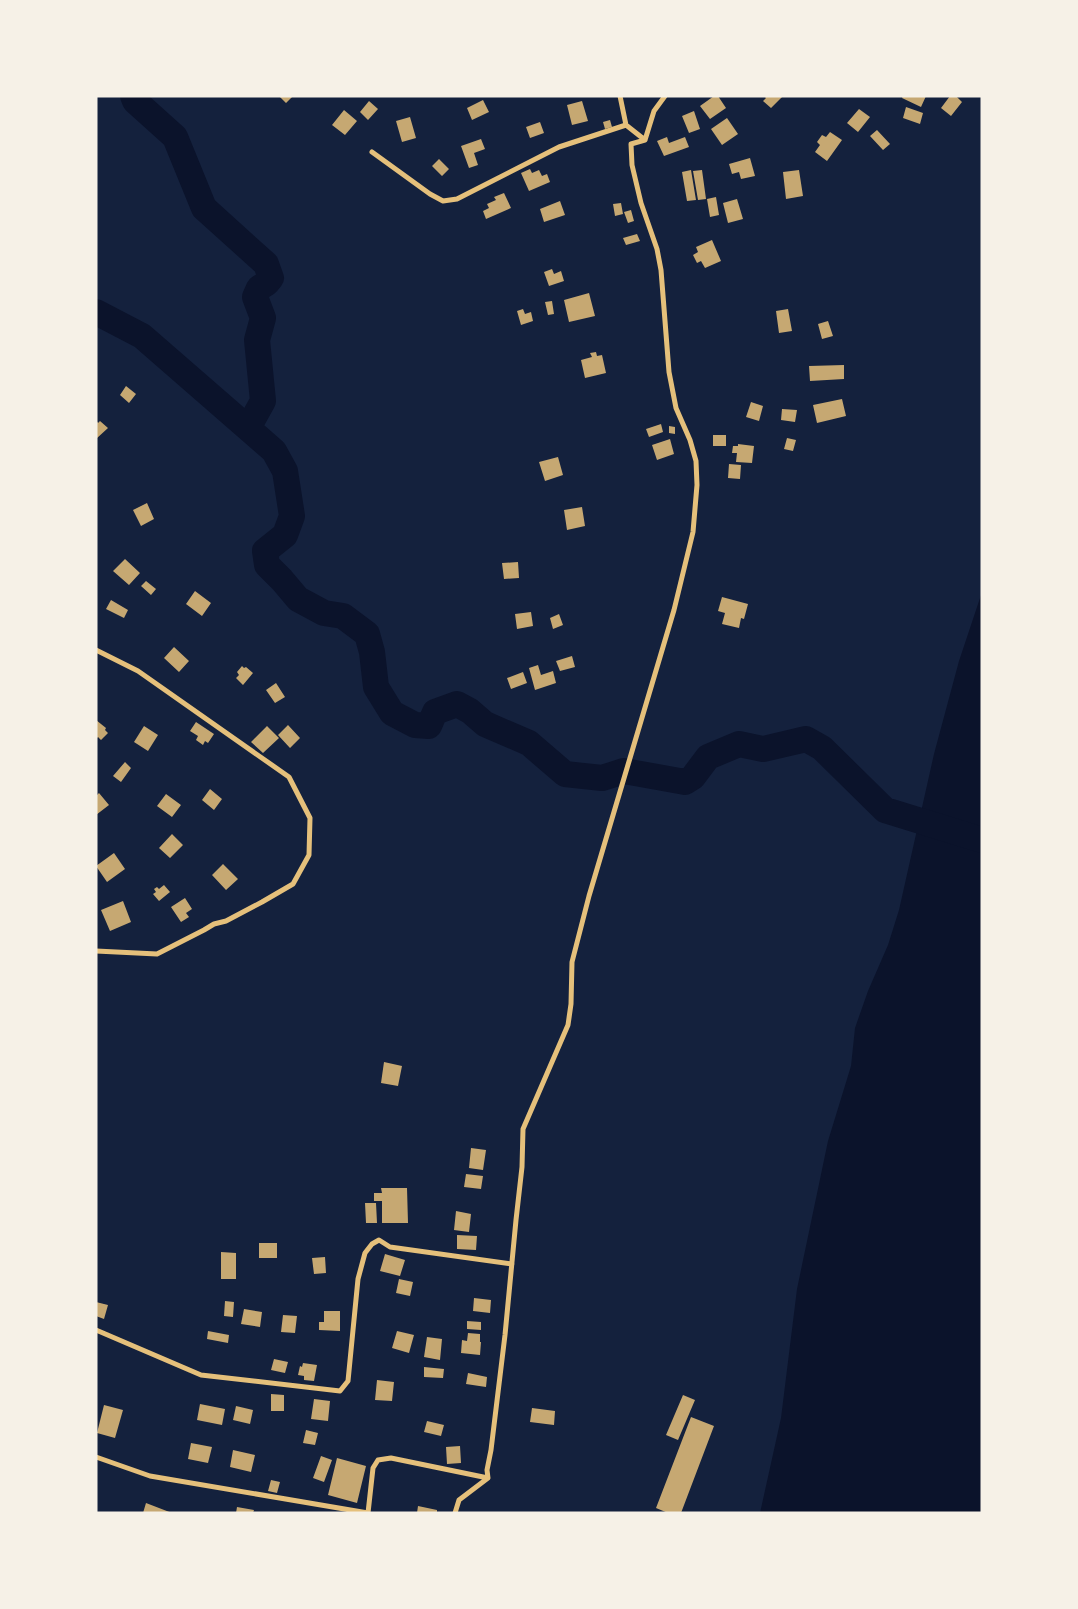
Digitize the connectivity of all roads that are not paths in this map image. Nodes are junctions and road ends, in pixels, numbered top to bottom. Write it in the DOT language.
graph roads {
  1 [pos="620,96"];
  2 [pos="665,96"];
  3 [pos="626,125"];
  4 [pos="645,140"];
  5 [pos="372,152"];
  6 [pos="96,650"];
  7 [pos="96,951"];
  8 [pos="512,1264"];
  9 [pos="96,1330"];
  10 [pos="96,1457"];
  11 [pos="488,1478"];
  12 [pos="455,1513"];
  1 -- 3 [label="street"];
  2 -- 4 [label="street"];
  3 -- 4 [label="street"];
  3 -- 5 [label="street"];
  4 -- 8 [label="street"];
  6 -- 7 [label="street"];
  8 -- 9 [label="street"];
  8 -- 11 [label="street"];
  10 -- 11 [label="street"];
  11 -- 12 [label="street"];
}
